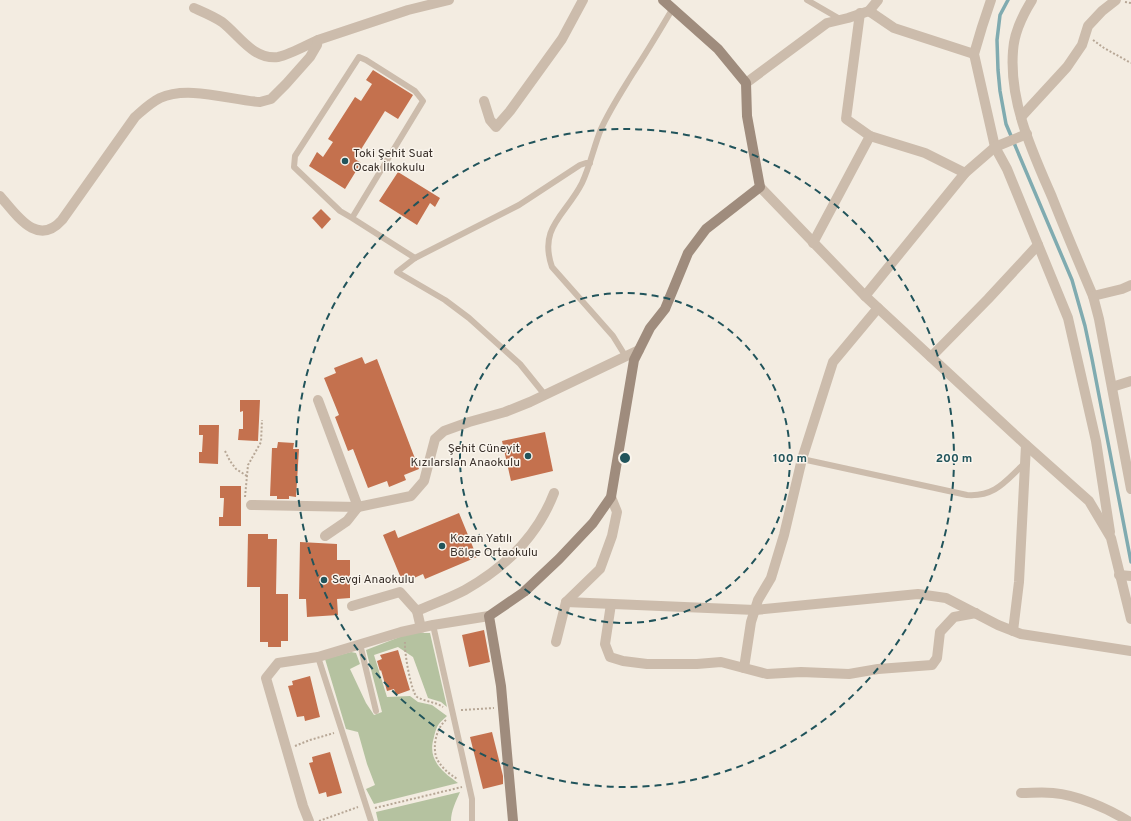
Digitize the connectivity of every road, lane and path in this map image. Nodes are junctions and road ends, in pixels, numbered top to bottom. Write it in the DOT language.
graph roads {
  1 [pos="449,0"];
  2 [pos="583,0"];
  3 [pos="663,0"];
  4 [pos="807,0"];
  5 [pos="878,0"];
  6 [pos="991,0"];
  7 [pos="1032,0"];
  8 [pos="1116,0"];
  9 [pos="194,8"];
  10 [pos="673,8"];
  11 [pos="865,12"];
  12 [pos="840,19"];
  13 [pos="1085,34"];
  14 [pos="318,40"];
  15 [pos="974,54"];
  16 [pos="1131,63"];
  17 [pos="746,83"];
  18 [pos="484,101"];
  19 [pos="1022,117"];
  20 [pos="1027,134"];
  21 [pos="870,136"];
  22 [pos="995,146"];
  23 [pos="590,163"];
  24 [pos="965,173"];
  25 [pos="760,187"];
  26 [pos="0,196"];
  27 [pos="352,218"];
  28 [pos="813,243"];
  29 [pos="1038,244"];
  30 [pos="415,258"];
  31 [pos="1131,285"];
  32 [pos="865,296"];
  33 [pos="1093,296"];
  34 [pos="878,308"];
  35 [pos="639,350"];
  36 [pos="626,356"];
  37 [pos="931,357"];
  38 [pos="1131,381"];
  39 [pos="1112,387"];
  40 [pos="545,395"];
  41 [pos="318,400"];
  42 [pos="262,420"];
  43 [pos="1026,445"];
  44 [pos="225,451"];
  45 [pos="802,460"];
  46 [pos="1025,463"];
  47 [pos="247,476"];
  48 [pos="1131,489"];
  49 [pos="554,493"];
  50 [pos="611,497"];
  51 [pos="251,505"];
  52 [pos="358,507"];
  53 [pos="325,536"];
  54 [pos="1111,538"];
  55 [pos="1119,575"];
  56 [pos="1131,576"];
  57 [pos="566,602"];
  58 [pos="611,604"];
  59 [pos="352,606"];
  60 [pos="755,610"];
  61 [pos="417,611"];
  62 [pos="976,613"];
  63 [pos="488,616"];
  64 [pos="1131,619"];
  65 [pos="433,625"];
  66 [pos="421,628"];
  67 [pos="406,631"];
  68 [pos="1013,631"];
  69 [pos="556,642"];
  70 [pos="360,644"];
  71 [pos="1131,652"];
  72 [pos="318,657"];
  73 [pos="744,668"];
  74 [pos="376,711"];
  75 [pos="453,715"];
  76 [pos="342,730"];
  77 [pos="287,750"];
  78 [pos="469,785"];
  79 [pos="1021,793"];
  80 [pos="367,807"];
  81 [pos="309,821"];
  82 [pos="318,821"];
  83 [pos="372,821"];
  84 [pos="472,821"];
  85 [pos="513,821"];
  86 [pos="1128,821"];
  1 -- 14 [label="street"];
  2 -- 18 [label="street"];
  3 -- 10 [label="street"];
  4 -- 12 [label="lane"];
  5 -- 11 [label="street"];
  6 -- 15 [label="street"];
  7 -- 19 [label="street"];
  8 -- 13 [label="street"];
  9 -- 14 [label="street"];
  10 -- 17 [label="street"];
  10 -- 23 [label="lane"];
  11 -- 12 [label="street"];
  11 -- 15 [label="street"];
  11 -- 21 [label="street"];
  12 -- 17 [label="street"];
  13 -- 16 [label="path"];
  13 -- 19 [label="street"];
  14 -- 26 [label="street"];
  15 -- 22 [label="street"];
  17 -- 25 [label="street"];
  19 -- 20 [label="street"];
  20 -- 22 [label="street"];
  20 -- 33 [label="street"];
  21 -- 24 [label="street"];
  21 -- 28 [label="street"];
  22 -- 24 [label="street"];
  22 -- 29 [label="street"];
  23 -- 30 [label="lane"];
  23 -- 36 [label="lane"];
  24 -- 32 [label="street"];
  25 -- 28 [label="street"];
  25 -- 35 [label="street"];
  27 -- 27 [label="lane"];
  27 -- 30 [label="lane"];
  28 -- 32 [label="street"];
  29 -- 37 [label="street"];
  29 -- 54 [label="street"];
  30 -- 40 [label="lane"];
  31 -- 33 [label="street"];
  32 -- 34 [label="street"];
  33 -- 39 [label="street"];
  34 -- 37 [label="street"];
  34 -- 45 [label="street"];
  35 -- 36 [label="street"];
  35 -- 50 [label="street"];
  36 -- 40 [label="street"];
  37 -- 43 [label="street"];
  38 -- 39 [label="street"];
  39 -- 48 [label="street"];
  40 -- 52 [label="street"];
  41 -- 52 [label="street"];
  42 -- 47 [label="path"];
  43 -- 46 [label="street"];
  43 -- 54 [label="street"];
  44 -- 47 [label="path"];
  45 -- 46 [label="lane"];
  45 -- 60 [label="street"];
  46 -- 68 [label="street"];
  47 -- 51 [label="path"];
  49 -- 61 [label="street"];
  50 -- 57 [label="street"];
  50 -- 63 [label="street"];
  51 -- 52 [label="street"];
  52 -- 53 [label="street"];
  54 -- 55 [label="street"];
  55 -- 56 [label="street"];
  55 -- 64 [label="street"];
  57 -- 58 [label="street"];
  57 -- 69 [label="street"];
  58 -- 60 [label="street"];
  58 -- 73 [label="street"];
  59 -- 61 [label="street"];
  60 -- 62 [label="street"];
  60 -- 73 [label="street"];
  61 -- 66 [label="street"];
  62 -- 68 [label="street"];
  62 -- 73 [label="street"];
  63 -- 65 [label="street"];
  63 -- 85 [label="street"];
  65 -- 66 [label="street"];
  65 -- 75 [label="lane"];
  66 -- 67 [label="street"];
  67 -- 70 [label="street"];
  67 -- 75 [label="path"];
  68 -- 71 [label="street"];
  70 -- 72 [label="street"];
  70 -- 74 [label="lane"];
  72 -- 76 [label="lane"];
  72 -- 77 [label="street"];
  75 -- 78 [label="lane"];
  76 -- 77 [label="path"];
  76 -- 80 [label="lane"];
  77 -- 81 [label="street"];
  78 -- 80 [label="path"];
  78 -- 84 [label="lane"];
  79 -- 86 [label="street"];
  80 -- 82 [label="path"];
  80 -- 83 [label="lane"];
}
